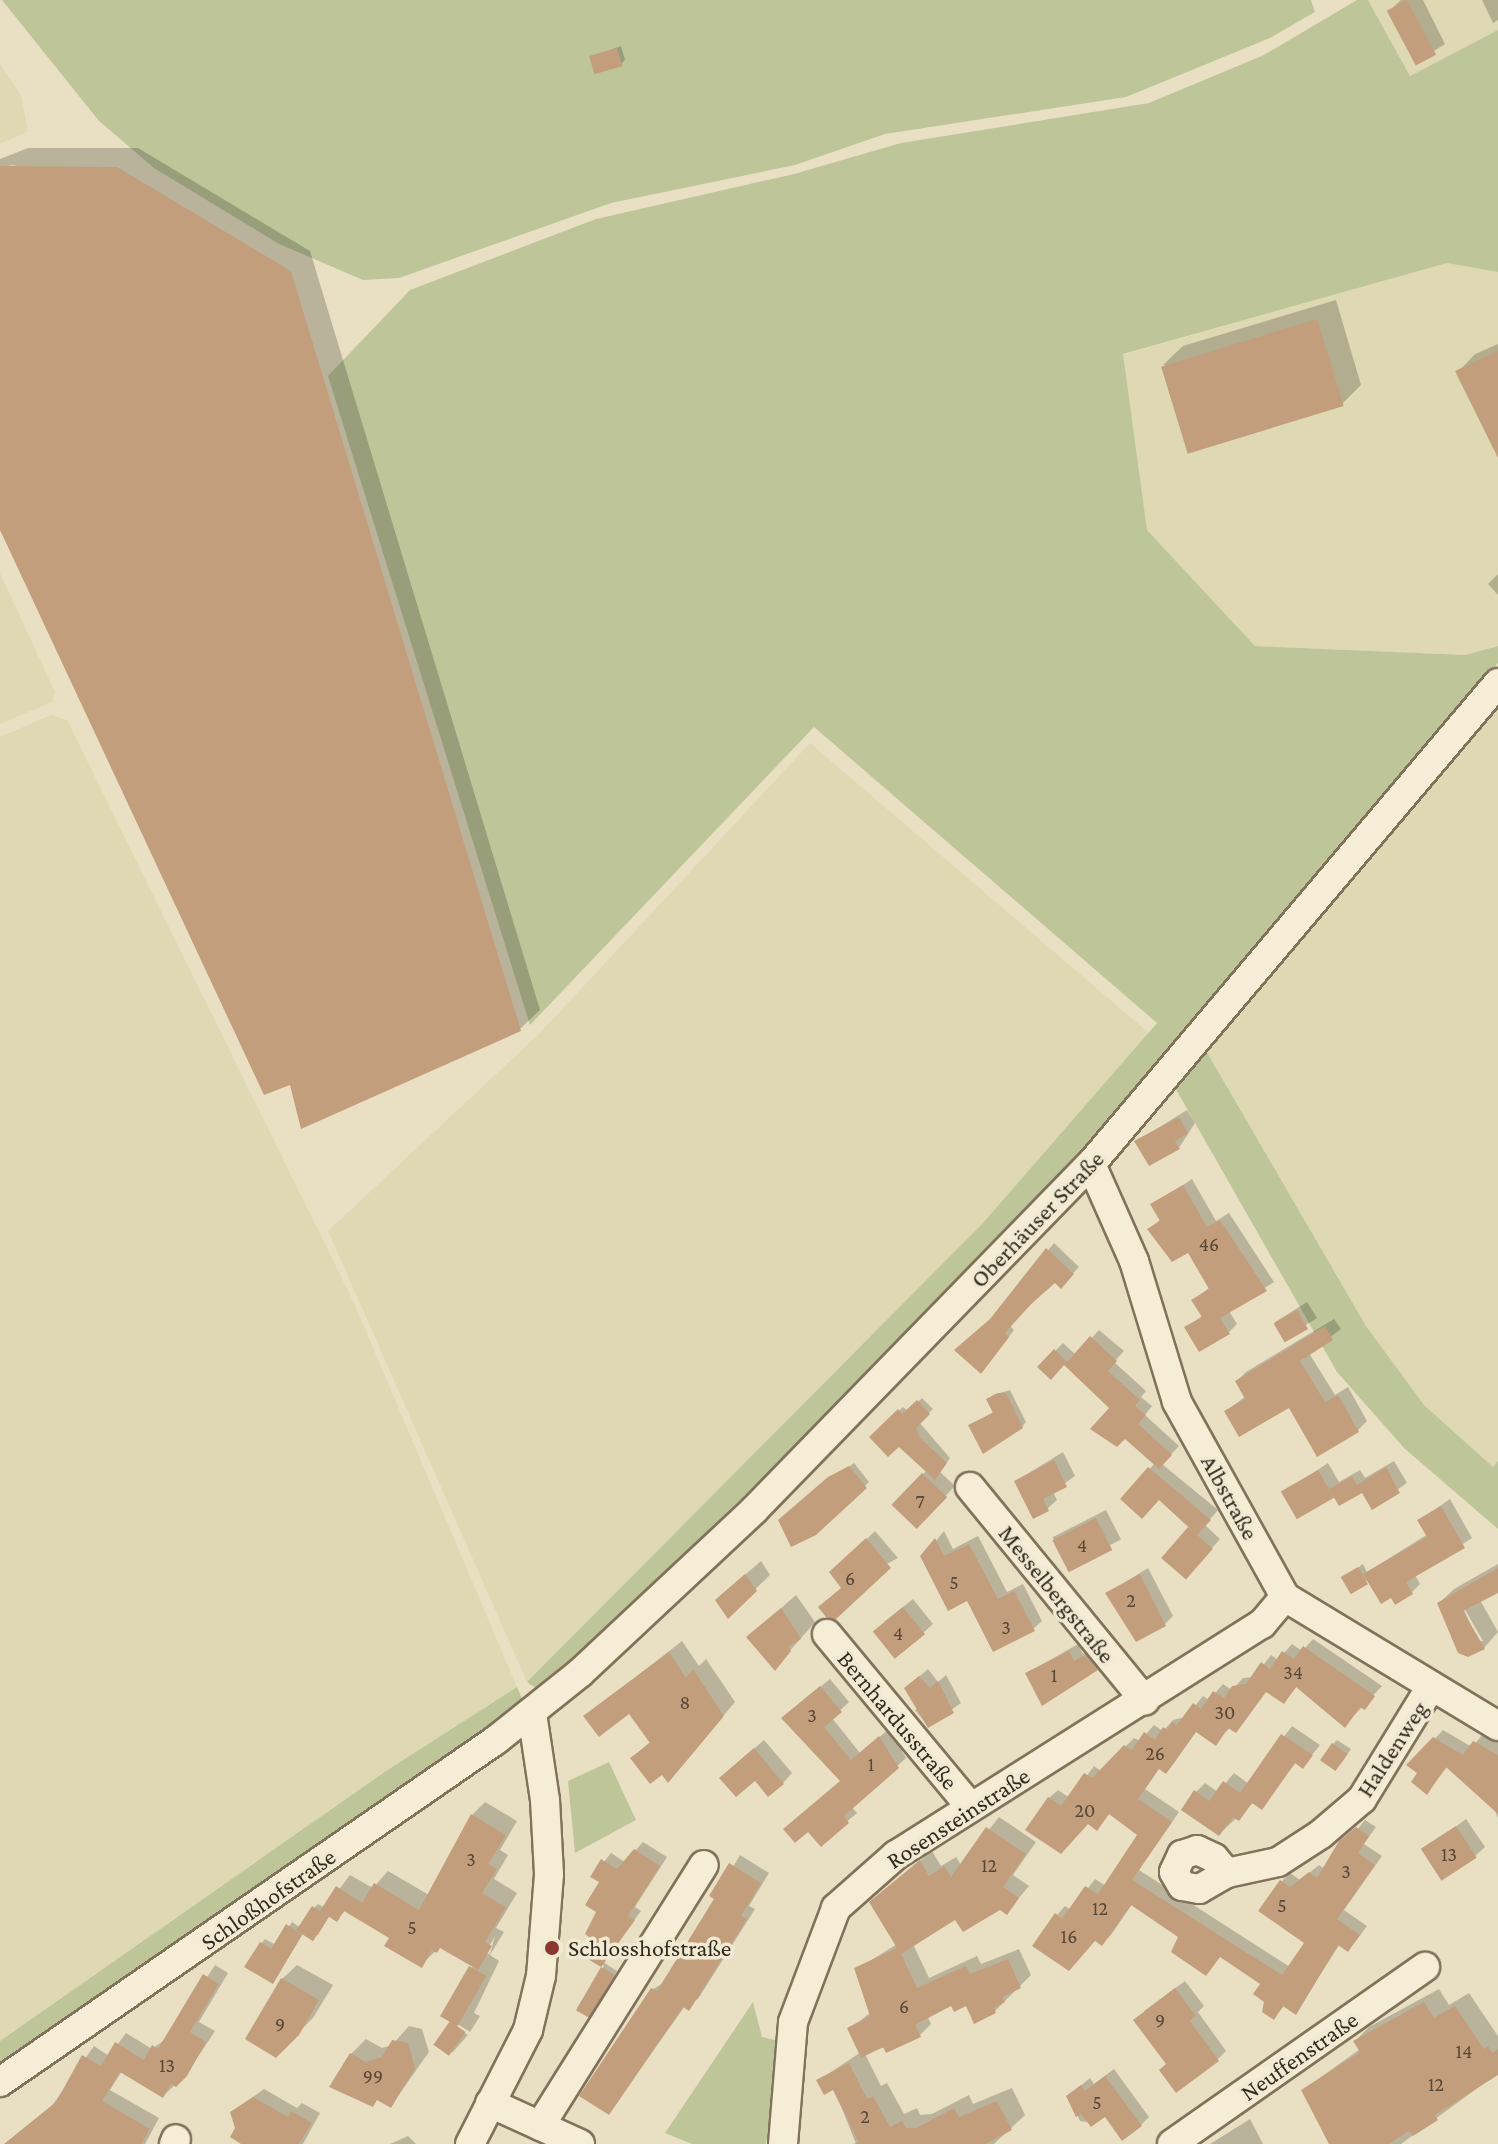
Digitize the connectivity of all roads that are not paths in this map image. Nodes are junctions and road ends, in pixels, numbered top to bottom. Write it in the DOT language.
graph roads {
  1 [pos="1498,683"];
  2 [pos="1091,1164"];
  3 [pos="970,1487"];
  4 [pos="1285,1597"];
  5 [pos="827,1634"];
  6 [pos="1430,1688"];
  7 [pos="1145,1701"];
  8 [pos="532,1713"];
  9 [pos="1498,1726"];
  10 [pos="970,1806"];
  11 [pos="704,1865"];
  12 [pos="1227,1873"];
  13 [pos="1425,1967"];
  14 [pos="0,2082"];
  15 [pos="490,2103"];
  16 [pos="540,2126"];
  17 [pos="470,2144"];
  18 [pos="580,2144"];
  19 [pos="783,2144"];
  20 [pos="1172,2144"];
  1 -- 2 [label="street, Oberhäuser Straße"];
  2 -- 4 [label="street, Albstraße"];
  2 -- 8 [label="street, Oberhäuser Straße"];
  3 -- 7 [label="street, Messelbergstraße"];
  4 -- 6 [label="street, Albstraße"];
  4 -- 7 [label="street, Rosensteinstraße"];
  5 -- 10 [label="street, Bernhardusstraße"];
  6 -- 9 [label="street, Albstraße"];
  6 -- 12 [label="street, Haldenweg"];
  7 -- 10 [label="street, Rosensteinstraße"];
  8 -- 14 [label="street, Schloßhofstraße"];
  8 -- 15 [label="street"];
  10 -- 19 [label="street, Rosensteinstraße"];
  11 -- 16 [label="street"];
  13 -- 20 [label="street, Neuffenstraße"];
  15 -- 16 [label="street"];
  15 -- 17 [label="street"];
  16 -- 18 [label="street"];
}
